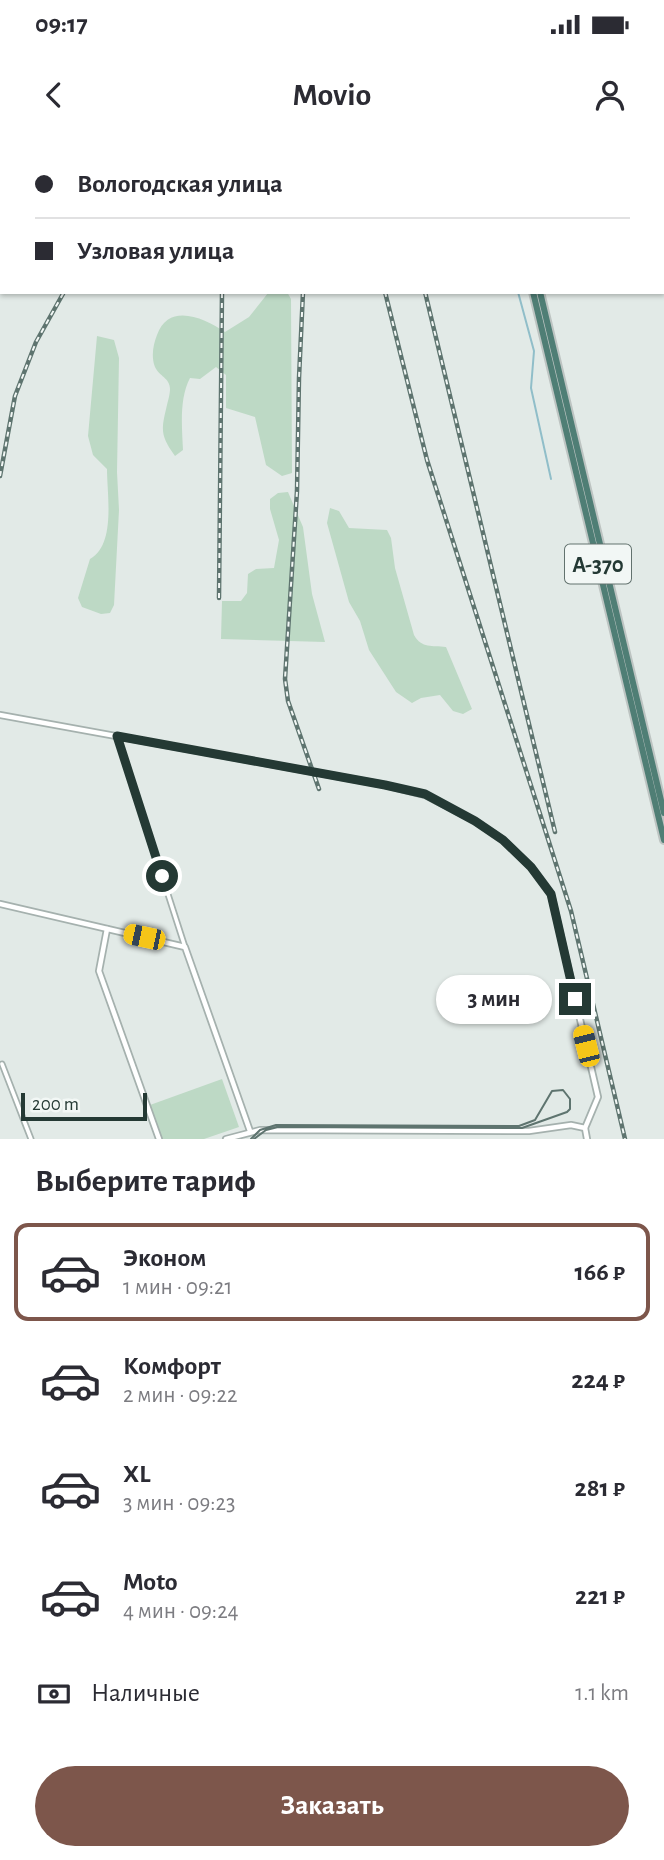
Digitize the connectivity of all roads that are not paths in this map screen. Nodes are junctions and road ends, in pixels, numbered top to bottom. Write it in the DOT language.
graph roads {
  1 [pos="533,294"];
  2 [pos="540,294"];
  3 [pos="0,715"];
  4 [pos="117,736"];
  5 [pos="664,813"];
  6 [pos="664,840"];
  7 [pos="0,904"];
  8 [pos="107,929"];
  9 [pos="185,947"];
  10 [pos="2,1064"];
  11 [pos="585,1128"];
  12 [pos="250,1131"];
  13 [pos="31,1139"];
  14 [pos="159,1139"];
  15 [pos="226,1139"];
  16 [pos="587,1139"];
  1 -- 6 [label="highway, А-370"];
  2 -- 5 [label="highway, А-370"];
  3 -- 4 [label="street"];
  4 -- 9 [label="street"];
  4 -- 11 [label="street"];
  7 -- 8 [label="street"];
  8 -- 9 [label="street"];
  8 -- 14 [label="street"];
  9 -- 12 [label="street"];
  10 -- 13 [label="street"];
  11 -- 12 [label="street"];
  11 -- 16 [label="street"];
  12 -- 15 [label="street"];
}
